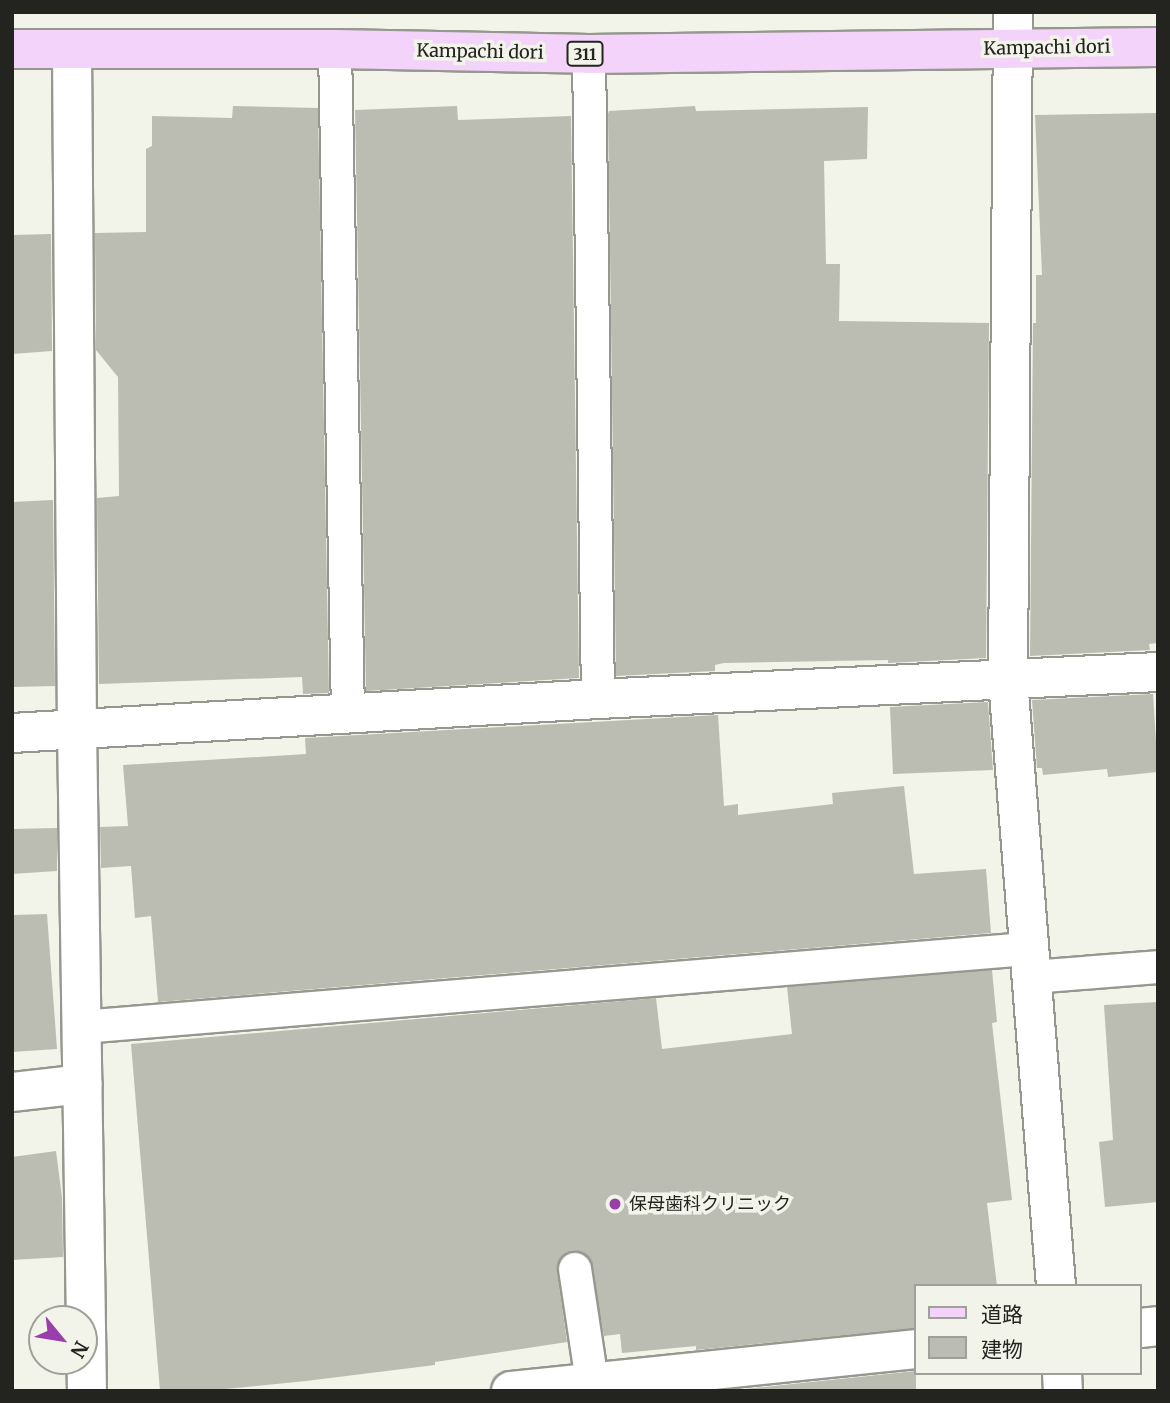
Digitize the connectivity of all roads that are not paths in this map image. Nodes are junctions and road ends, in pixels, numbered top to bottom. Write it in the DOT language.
graph roads {
  1 [pos="1013,31"];
  2 [pos="1158,47"];
  3 [pos="12,49"];
  4 [pos="72,49"];
  5 [pos="335,49"];
  6 [pos="589,54"];
  7 [pos="1158,672"];
  8 [pos="1008,680"];
  9 [pos="598,699"];
  10 [pos="348,715"];
  11 [pos="77,728"];
  12 [pos="12,733"];
  13 [pos="1030,963"];
  14 [pos="1158,967"];
  15 [pos="82,1027"];
  16 [pos="83,1084"];
  17 [pos="12,1092"];
  18 [pos="575,1269"];
  19 [pos="1056,1284"];
  20 [pos="914,1349"];
  21 [pos="592,1382"];
  22 [pos="87,1391"];
  23 [pos="511,1391"];
  1 -- 2 [label="main road, Kampachi dori / 311"];
  1 -- 6 [label="main road, Kampachi dori / 311"];
  1 -- 8 [label="street"];
  3 -- 4 [label="main road, Kampachi dori / 311"];
  4 -- 5 [label="main road, Kampachi dori / 311"];
  4 -- 11 [label="street"];
  5 -- 6 [label="main road, Kampachi dori / 311"];
  5 -- 10 [label="lane"];
  6 -- 9 [label="lane"];
  7 -- 8 [label="street"];
  8 -- 9 [label="street"];
  8 -- 13 [label="street"];
  9 -- 10 [label="street"];
  10 -- 11 [label="street"];
  11 -- 12 [label="street"];
  11 -- 15 [label="street"];
  13 -- 14 [label="lane"];
  13 -- 15 [label="lane"];
  13 -- 19 [label="street"];
  15 -- 16 [label="street"];
  16 -- 17 [label="street"];
  16 -- 22 [label="street"];
  18 -- 21 [label="lane"];
  20 -- 21 [label="street"];
  21 -- 23 [label="street"];
}
